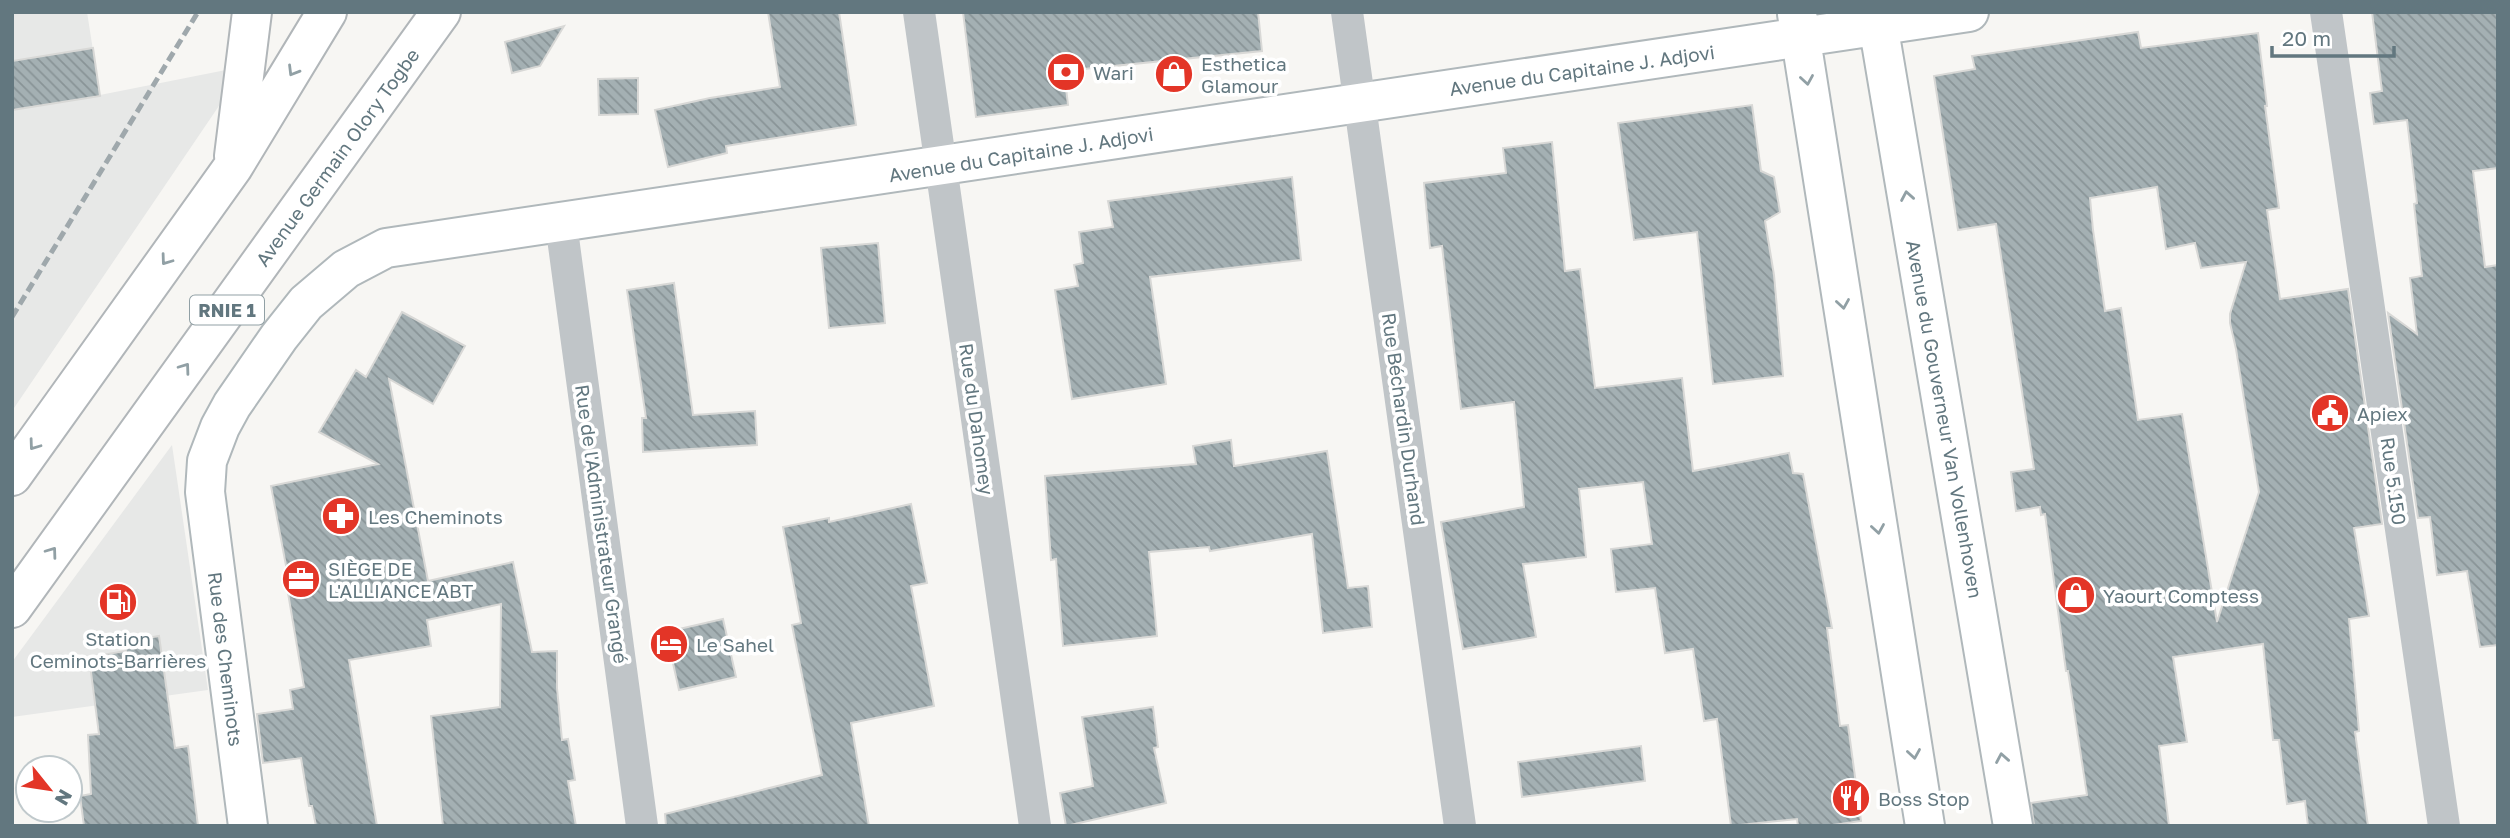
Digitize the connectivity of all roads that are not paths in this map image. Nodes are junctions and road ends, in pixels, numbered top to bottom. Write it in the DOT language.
graph roads {
  1 [pos="252,12"];
  2 [pos="327,12"];
  3 [pos="441,12"];
  4 [pos="919,12"];
  5 [pos="1347,12"];
  6 [pos="1969,12"];
  7 [pos="2326,12"];
  8 [pos="1877,19"];
  9 [pos="1799,25"];
  10 [pos="1361,103"];
  11 [pos="940,166"];
  12 [pos="233,167"];
  13 [pos="561,223"];
  14 [pos="12,476"];
  15 [pos="205,492"];
  16 [pos="12,608"];
  17 [pos="248,826"];
  18 [pos="642,826"];
  19 [pos="1035,826"];
  20 [pos="1460,826"];
  21 [pos="1925,826"];
  22 [pos="2014,826"];
  23 [pos="2444,826"];
  1 -- 12 [label="main road"];
  2 -- 12 [label="main road, one-way"];
  16 -- 3 [label="main road, Avenue Germain Olory Togbe / RNIE 1, one-way"];
  4 -- 11 [label="street, Rue du Dahomey"];
  5 -- 10 [label="street, Rue Béchardin Durhand"];
  6 -- 8 [label="main road, Avenue du Capitaine J. Adjovi"];
  7 -- 23 [label="street, Rue 5.150"];
  8 -- 9 [label="main road, Avenue du Capitaine J. Adjovi"];
  22 -- 8 [label="main road, Avenue du Gouverneur Van Vollenhoven, one-way"];
  9 -- 10 [label="main road, Avenue du Capitaine J. Adjovi"];
  9 -- 21 [label="main road, one-way"];
  10 -- 11 [label="main road, Avenue du Capitaine J. Adjovi"];
  10 -- 20 [label="street, Rue Béchardin Durhand"];
  11 -- 13 [label="main road, Avenue du Capitaine J. Adjovi"];
  11 -- 19 [label="street, Rue du Dahomey"];
  12 -- 14 [label="main road, one-way"];
  13 -- 15 [label="main road, Avenue du Capitaine J. Adjovi"];
  13 -- 18 [label="street, Rue de l'Administrateur Grangé"];
  15 -- 17 [label="main road, Rue des Cheminots"];
}
